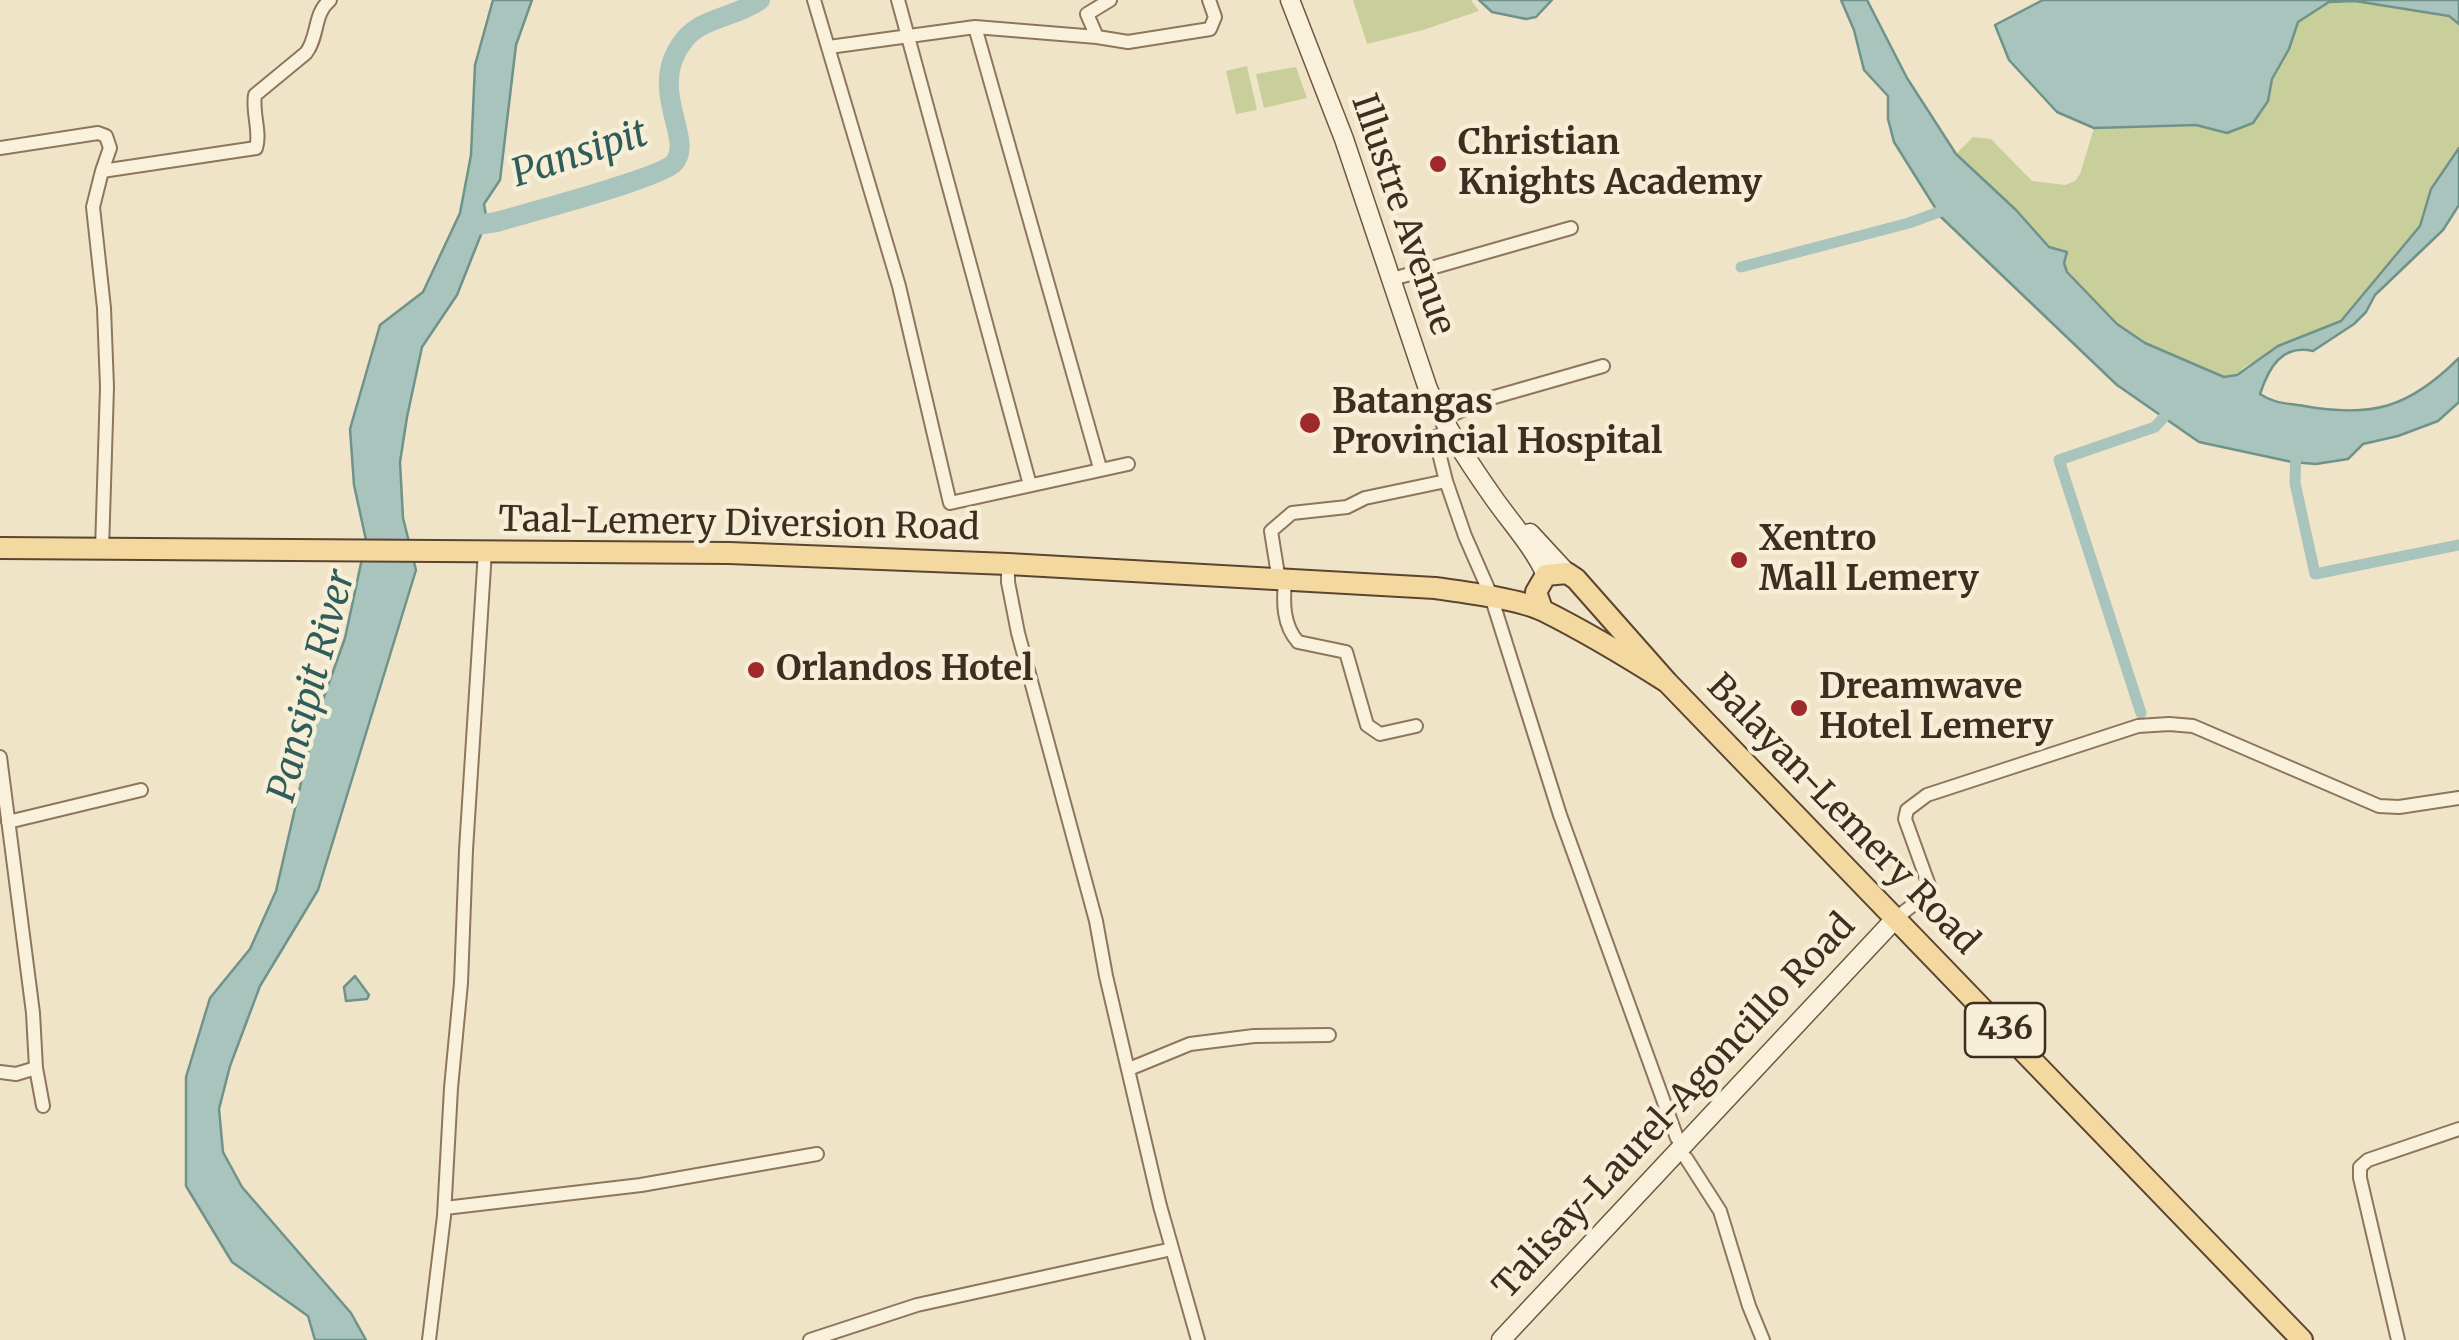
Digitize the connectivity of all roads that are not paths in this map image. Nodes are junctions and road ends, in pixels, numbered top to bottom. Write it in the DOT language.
graph roads {
  1 [pos="330,0"];
  2 [pos="814,0"];
  3 [pos="898,0"];
  4 [pos="1080,0"];
  5 [pos="1110,0"];
  6 [pos="1209,0"];
  7 [pos="1290,0"];
  8 [pos="1087,14"];
  9 [pos="975,27"];
  10 [pos="910,35"];
  11 [pos="1097,37"];
  12 [pos="829,47"];
  13 [pos="0,148"];
  14 [pos="102,171"];
  15 [pos="1571,228"];
  16 [pos="1389,280"];
  17 [pos="1603,366"];
  18 [pos="1447,425"];
  19 [pos="1128,464"];
  20 [pos="1100,468"];
  21 [pos="1446,482"];
  22 [pos="1030,485"];
  23 [pos="0,548"];
  24 [pos="102,550"];
  25 [pos="485,551"];
  26 [pos="1008,564"];
  27 [pos="1282,581"];
  28 [pos="1555,592"];
  29 [pos="1486,594"];
  30 [pos="1667,682"];
  31 [pos="1416,726"];
  32 [pos="0,757"];
  33 [pos="141,790"];
  34 [pos="2459,798"];
  35 [pos="8,822"];
  36 [pos="1896,918"];
  37 [pos="1328,1035"];
  38 [pos="36,1068"];
  39 [pos="1129,1070"];
  40 [pos="0,1072"];
  41 [pos="43,1106"];
  42 [pos="2459,1129"];
  43 [pos="1677,1138"];
  44 [pos="817,1154"];
  45 [pos="1686,1158"];
  46 [pos="445,1208"];
  47 [pos="1172,1249"];
  48 [pos="429,1340"];
  49 [pos="810,1340"];
  50 [pos="1198,1340"];
  51 [pos="1501,1340"];
  52 [pos="1763,1340"];
  53 [pos="2302,1340"];
  54 [pos="2398,1340"];
  1 -- 14 [label="street"];
  2 -- 12 [label="street"];
  3 -- 10 [label="street"];
  4 -- 8 [label="street"];
  5 -- 8 [label="street"];
  6 -- 11 [label="street"];
  7 -- 16 [label="main road, Illustre Avenue / 436"];
  8 -- 11 [label="street"];
  9 -- 10 [label="street"];
  9 -- 11 [label="street"];
  9 -- 20 [label="street"];
  10 -- 12 [label="street"];
  10 -- 22 [label="street"];
  12 -- 22 [label="street"];
  13 -- 14 [label="street"];
  14 -- 24 [label="street"];
  15 -- 16 [label="street"];
  16 -- 18 [label="main road, Illustre Avenue / 436"];
  17 -- 18 [label="street"];
  18 -- 21 [label="street"];
  18 -- 28 [label="main road, Illustre Avenue / 436"];
  19 -- 20 [label="street"];
  20 -- 22 [label="street"];
  21 -- 27 [label="street"];
  21 -- 29 [label="street"];
  23 -- 24 [label="main road, Taal-Lemery Diversion Road"];
  24 -- 25 [label="main road, Taal-Lemery Diversion Road"];
  25 -- 26 [label="main road, Taal-Lemery Diversion Road"];
  25 -- 46 [label="street"];
  26 -- 27 [label="main road, Taal-Lemery Diversion Road"];
  26 -- 39 [label="street"];
  27 -- 29 [label="main road, Taal-Lemery Diversion Road"];
  27 -- 31 [label="street"];
  28 -- 29 [label="main road, Taal-Lemery Diversion Road"];
  28 -- 30 [label="main road, Balayan-Lemery Road / 436"];
  28 -- 30 [label="main road, Balayan-Lemery Road / 436"];
  29 -- 43 [label="street"];
  30 -- 36 [label="main road, Balayan-Lemery Road / 436"];
  32 -- 35 [label="street"];
  33 -- 35 [label="street"];
  34 -- 36 [label="street"];
  35 -- 38 [label="street"];
  36 -- 51 [label="main road, Talisay-Laurel-Agoncillo Road"];
  36 -- 53 [label="main road, Balayan-Lemery Road / 436"];
  37 -- 39 [label="street"];
  38 -- 40 [label="street"];
  38 -- 41 [label="street"];
  39 -- 47 [label="street"];
  42 -- 54 [label="street"];
  44 -- 46 [label="street"];
  45 -- 52 [label="street"];
  46 -- 48 [label="street"];
  47 -- 49 [label="street"];
  47 -- 50 [label="street"];
}
